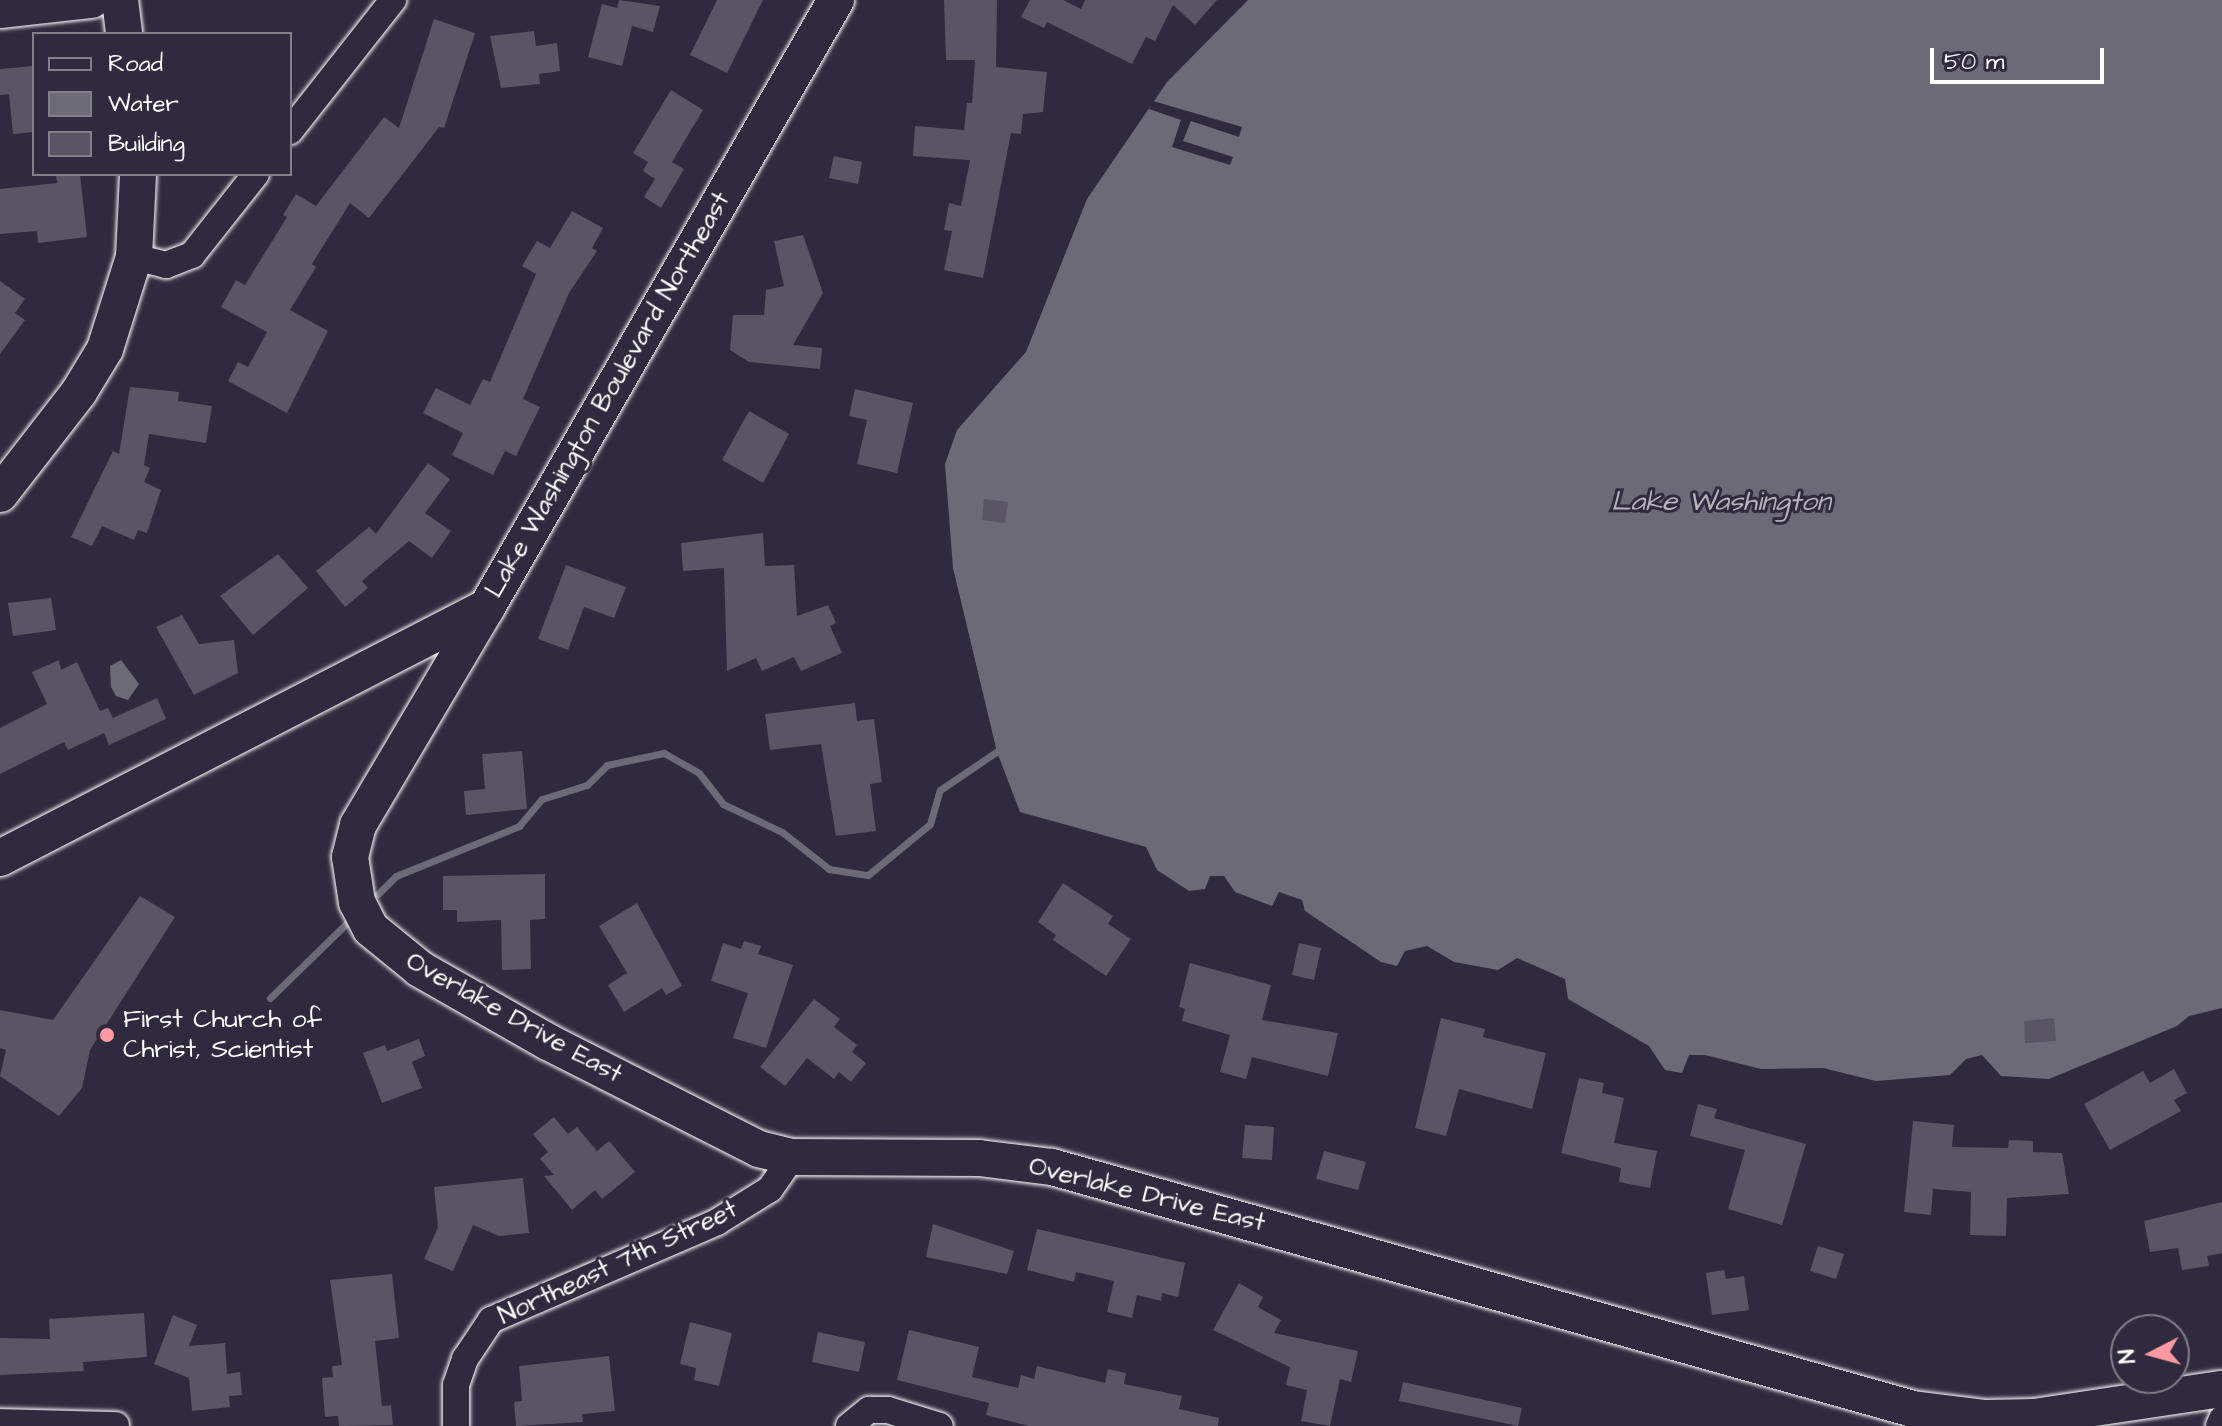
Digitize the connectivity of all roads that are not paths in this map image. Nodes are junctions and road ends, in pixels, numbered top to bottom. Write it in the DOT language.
graph roads {
  1 [pos="91,0"];
  2 [pos="120,0"];
  3 [pos="393,0"];
  4 [pos="836,0"];
  5 [pos="0,10"];
  6 [pos="124,32"];
  7 [pos="292,128"];
  8 [pos="138,176"];
  9 [pos="254,176"];
  10 [pos="134,257"];
  11 [pos="0,494"];
  12 [pos="487,607"];
  13 [pos="409,648"];
  14 [pos="445,681"];
  15 [pos="0,858"];
  16 [pos="792,1157"];
  17 [pos="2222,1389"];
  18 [pos="2222,1419"];
  19 [pos="0,1422"];
  20 [pos="116,1425"];
  21 [pos="456,1426"];
  22 [pos="849,1426"];
  23 [pos="940,1426"];
  24 [pos="2219,1426"];
  1 -- 5 [label="street"];
  2 -- 6 [label="street"];
  3 -- 7 [label="street"];
  4 -- 12 [label="street, Lake Washington Boulevard Northeast"];
  8 -- 10 [label="street"];
  9 -- 10 [label="street"];
  10 -- 11 [label="street"];
  12 -- 13 [label="street, Lake Washington Boulevard Northeast"];
  12 -- 14 [label="street, Overlake Drive East"];
  13 -- 14 [label="street"];
  13 -- 15 [label="street, Lake Washington Boulevard Northeast"];
  14 -- 16 [label="street, Overlake Drive East"];
  16 -- 17 [label="street, Overlake Drive East"];
  16 -- 21 [label="street, Northeast 7th Street"];
  18 -- 24 [label="street"];
  19 -- 20 [label="street"];
  22 -- 23 [label="street"];
}
